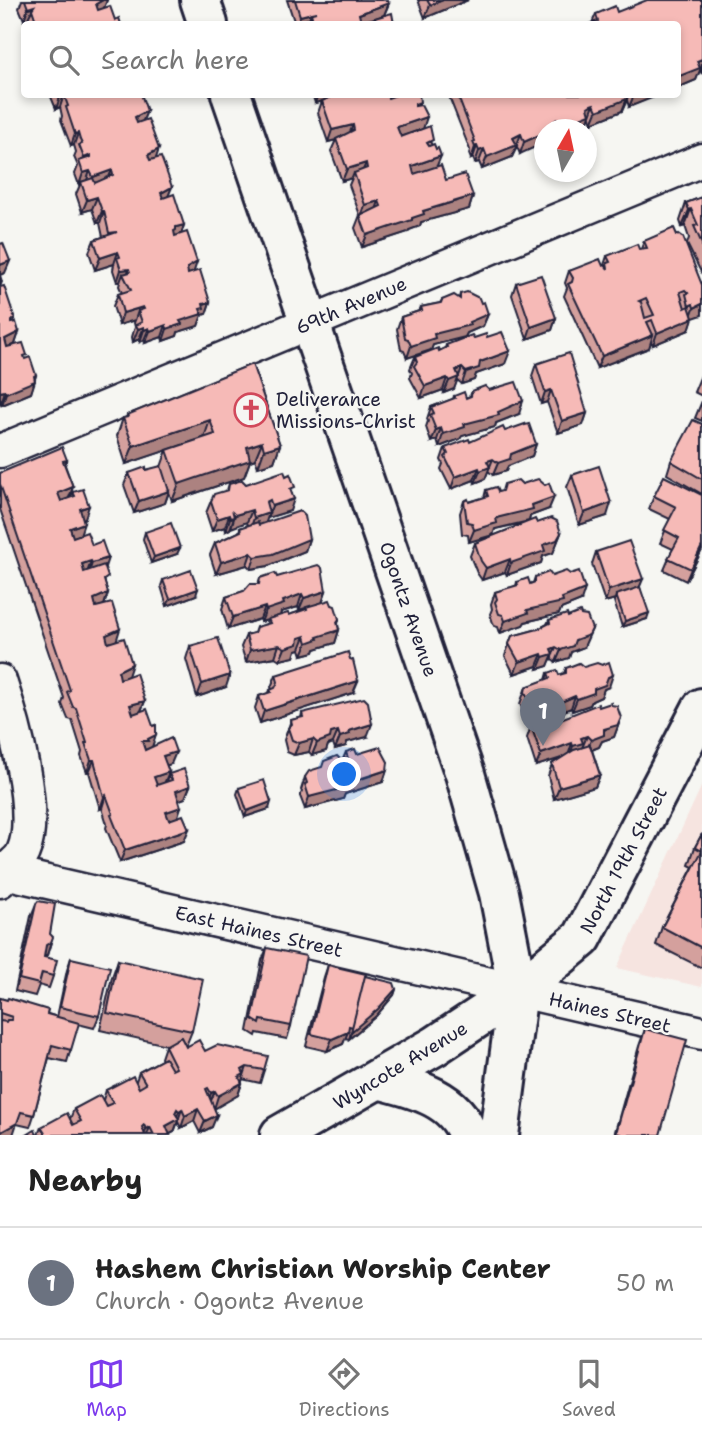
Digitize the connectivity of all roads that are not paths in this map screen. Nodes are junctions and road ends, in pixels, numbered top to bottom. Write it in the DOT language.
graph roads {
  1 [pos="200,0"];
  2 [pos="207,21"];
  3 [pos="232,98"];
  4 [pos="702,160"];
  5 [pos="309,323"];
  6 [pos="0,450"];
  7 [pos="0,681"];
  8 [pos="702,708"];
  9 [pos="1,875"];
  10 [pos="518,991"];
  11 [pos="702,1033"];
  12 [pos="378,1079"];
  13 [pos="280,1135"];
  14 [pos="468,1135"];
  15 [pos="499,1135"];
  1 -- 2 [label="main road"];
  3 -- 5 [label="main road, Ogontz Avenue"];
  4 -- 5 [label="street, 69th Avenue"];
  5 -- 6 [label="street, 69th Avenue"];
  5 -- 10 [label="main road, Ogontz Avenue"];
  7 -- 9 [label="street"];
  8 -- 10 [label="main road, North 19th Street"];
  9 -- 10 [label="street, East Haines Street"];
  10 -- 11 [label="street, Haines Street"];
  10 -- 12 [label="main road, Wyncote Avenue"];
  10 -- 15 [label="main road, Ogontz Avenue"];
  12 -- 13 [label="main road, Wyncote Avenue"];
  12 -- 14 [label="main road"];
}
